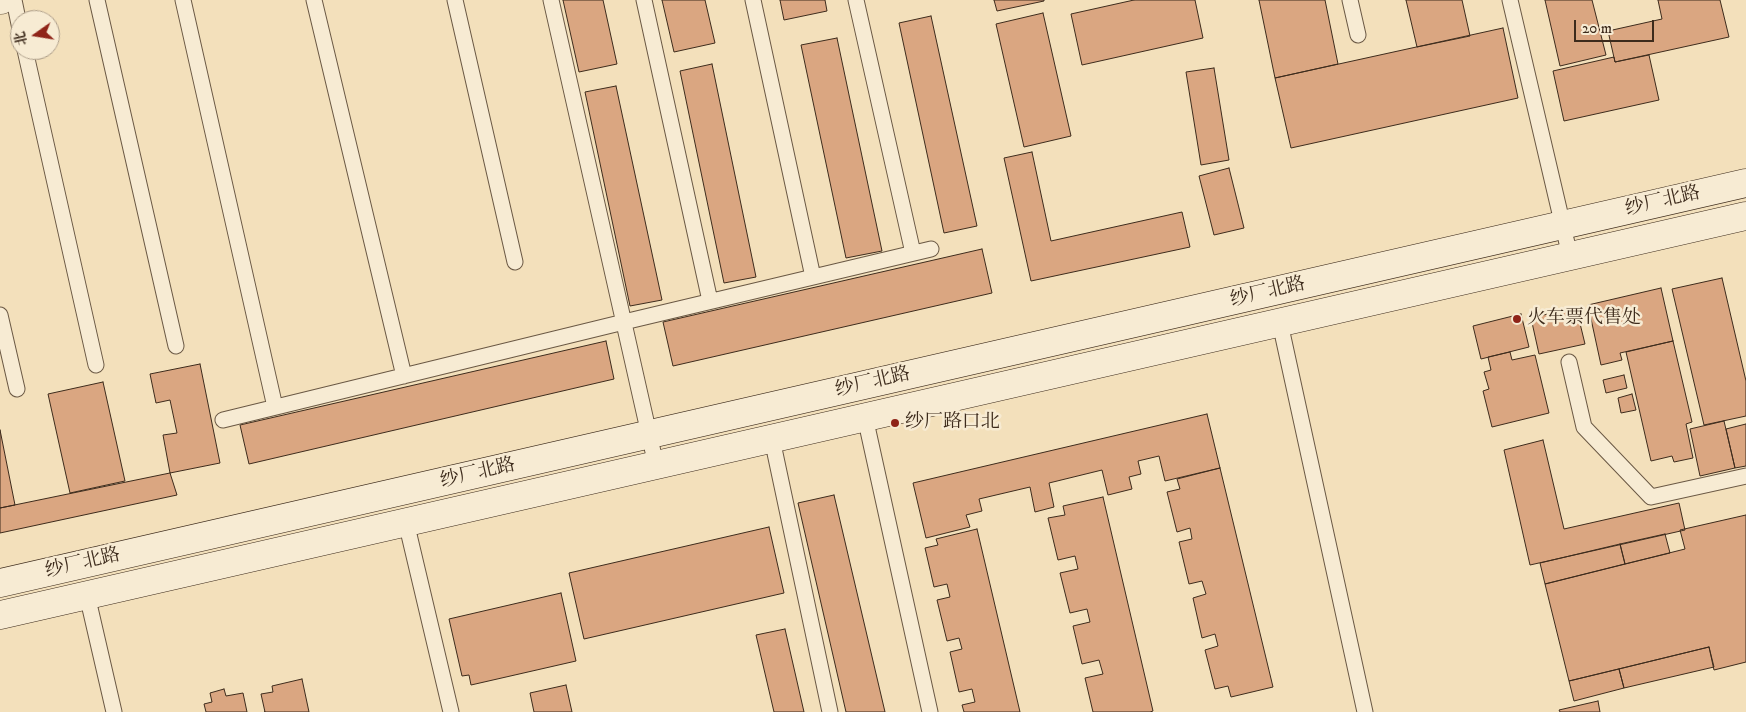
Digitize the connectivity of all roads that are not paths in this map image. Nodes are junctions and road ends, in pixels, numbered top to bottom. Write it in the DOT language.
graph roads {
  1 [pos="98,0"];
  2 [pos="183,0"];
  3 [pos="314,0"];
  4 [pos="455,0"];
  5 [pos="551,0"];
  6 [pos="644,0"];
  7 [pos="753,0"];
  8 [pos="856,0"];
  9 [pos="1350,0"];
  10 [pos="1510,0"];
  11 [pos="1358,35"];
  12 [pos="27,60"];
  13 [pos="1746,183"];
  14 [pos="1746,216"];
  15 [pos="1563,226"];
  16 [pos="931,249"];
  17 [pos="913,253"];
  18 [pos="1570,256"];
  19 [pos="515,262"];
  20 [pos="813,277"];
  21 [pos="710,301"];
  22 [pos="0,315"];
  23 [pos="624,322"];
  24 [pos="1280,323"];
  25 [pos="176,346"];
  26 [pos="1569,362"];
  27 [pos="96,365"];
  28 [pos="404,376"];
  29 [pos="17,389"];
  30 [pos="276,407"];
  31 [pos="865,417"];
  32 [pos="223,420"];
  33 [pos="649,435"];
  34 [pos="772,439"];
  35 [pos="656,465"];
  36 [pos="1746,476"];
  37 [pos="406,522"];
  38 [pos="0,583"];
  39 [pos="87,595"];
  40 [pos="0,615"];
  41 [pos="114,712"];
  42 [pos="451,712"];
  43 [pos="830,712"];
  44 [pos="930,712"];
  45 [pos="1365,712"];
  1 -- 25 [label="lane"];
  2 -- 30 [label="lane"];
  3 -- 28 [label="lane"];
  4 -- 19 [label="lane"];
  5 -- 23 [label="lane"];
  6 -- 21 [label="lane"];
  7 -- 20 [label="lane"];
  8 -- 17 [label="lane"];
  9 -- 11 [label="lane"];
  10 -- 15 [label="lane"];
  12 -- 27 [label="lane"];
  13 -- 15 [label="main road, 纱厂北路"];
  14 -- 18 [label="main road, 纱厂北路"];
  15 -- 18 [label="lane"];
  15 -- 33 [label="main road, 纱厂北路"];
  16 -- 17 [label="lane"];
  17 -- 20 [label="lane"];
  18 -- 24 [label="main road, 纱厂北路"];
  20 -- 21 [label="lane"];
  21 -- 23 [label="lane"];
  22 -- 29 [label="lane"];
  23 -- 28 [label="lane"];
  23 -- 33 [label="lane"];
  24 -- 31 [label="main road, 纱厂北路"];
  24 -- 45 [label="lane"];
  26 -- 36 [label="lane"];
  28 -- 30 [label="lane"];
  30 -- 32 [label="lane"];
  31 -- 34 [label="main road, 纱厂北路"];
  31 -- 44 [label="lane"];
  33 -- 35 [label="lane"];
  33 -- 38 [label="main road, 纱厂北路"];
  34 -- 35 [label="main road, 纱厂北路"];
  34 -- 43 [label="lane"];
  35 -- 37 [label="main road, 纱厂北路"];
  37 -- 39 [label="main road, 纱厂北路"];
  37 -- 42 [label="lane"];
  39 -- 40 [label="main road, 纱厂北路"];
  39 -- 41 [label="lane"];
}
